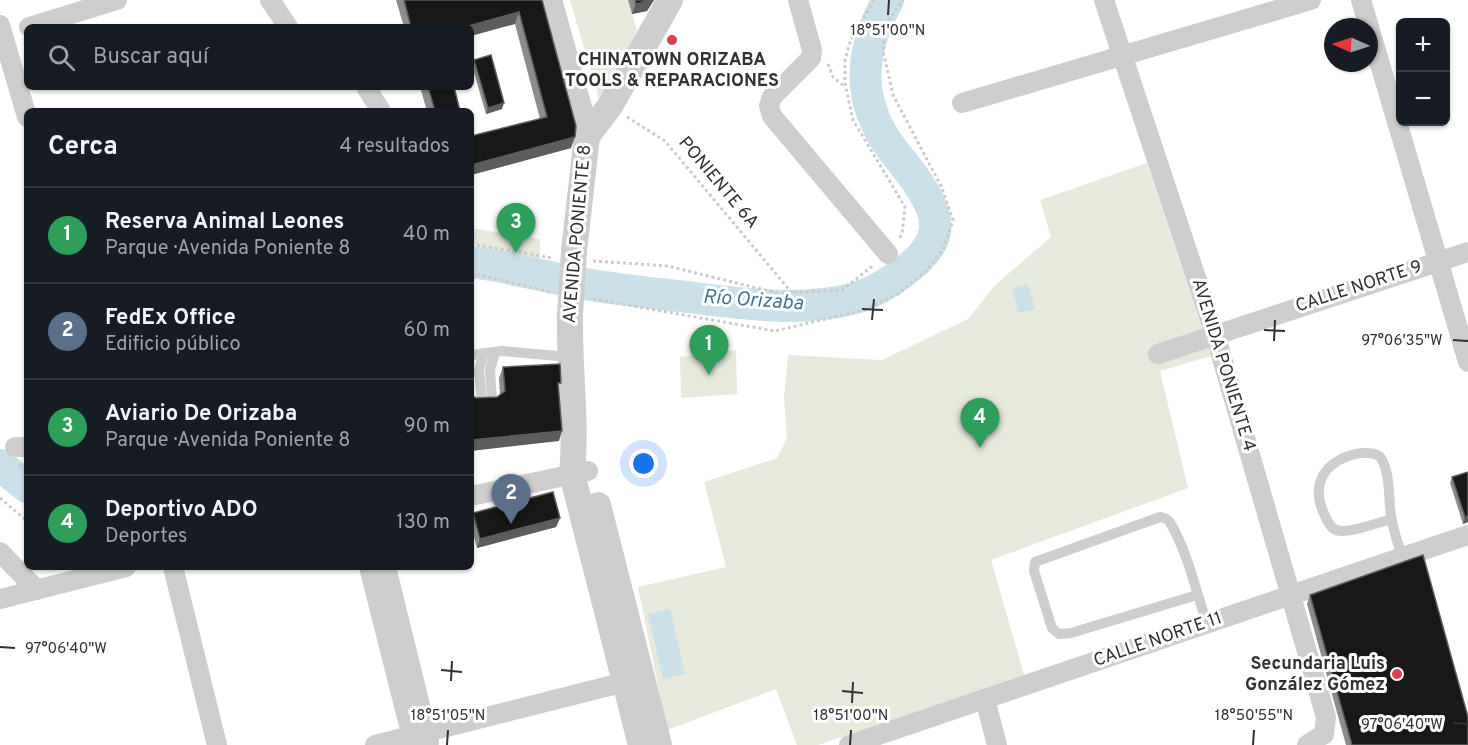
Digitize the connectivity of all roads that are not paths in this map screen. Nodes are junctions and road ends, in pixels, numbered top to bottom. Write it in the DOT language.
graph roads {
  1 [pos="117,0"];
  2 [pos="270,0"];
  3 [pos="549,0"];
  4 [pos="670,0"];
  5 [pos="798,0"];
  6 [pos="1104,0"];
  7 [pos="1311,0"];
  8 [pos="1361,0"];
  9 [pos="1366,18"];
  10 [pos="38,24"];
  11 [pos="286,24"];
  12 [pos="24,28"];
  13 [pos="1,32"];
  14 [pos="1123,56"];
  15 [pos="1378,57"];
  16 [pos="368,90"];
  17 [pos="962,103"];
  18 [pos="24,108"];
  19 [pos="379,108"];
  20 [pos="587,136"];
  21 [pos="1468,252"];
  22 [pos="888,254"];
  23 [pos="1440,261"];
  24 [pos="1215,333"];
  25 [pos="1158,354"];
  26 [pos="479,355"];
  27 [pos="569,357"];
  28 [pos="1468,362"];
  29 [pos="480,399"];
  30 [pos="580,472"];
  31 [pos="474,495"];
  32 [pos="1392,519"];
  33 [pos="1468,535"];
  34 [pos="0,552"];
  35 [pos="1402,556"];
  36 [pos="114,570"];
  37 [pos="175,570"];
  38 [pos="370,570"];
  39 [pos="387,570"];
  40 [pos="37,590"];
  41 [pos="1197,595"];
  42 [pos="1292,596"];
  43 [pos="0,599"];
  44 [pos="1207,624"];
  45 [pos="634,680"];
  46 [pos="985,699"];
  47 [pos="420,739"];
  48 [pos="217,745"];
  49 [pos="375,745"];
  50 [pos="640,745"];
  51 [pos="659,745"];
  52 [pos="849,745"];
  53 [pos="997,745"];
  54 [pos="1307,745"];
  1 -- 10 [label="street"];
  2 -- 11 [label="street"];
  3 -- 20 [label="street, AVENIDA PONIENTE 8"];
  4 -- 20 [label="street"];
  5 -- 22 [label="street"];
  6 -- 14 [label="street, AVENIDA PONIENTE 4"];
  7 -- 14 [label="street"];
  8 -- 9 [label="street"];
  12 -- 13 [label="street"];
  13 -- 18 [label="street"];
  14 -- 17 [label="street"];
  14 -- 24 [label="street, AVENIDA PONIENTE 4"];
  15 -- 23 [label="street"];
  16 -- 19 [label="street"];
  20 -- 27 [label="street, AVENIDA PONIENTE 8, bridge"];
  21 -- 23 [label="street, CALLE NORTE 9"];
  23 -- 24 [label="street, CALLE NORTE 9"];
  23 -- 28 [label="street"];
  24 -- 25 [label="street, CALLE NORTE 9"];
  24 -- 42 [label="street, AVENIDA PONIENTE 4"];
  26 -- 27 [label="lane"];
  26 -- 29 [label="lane"];
  27 -- 30 [label="street, AVENIDA PONIENTE 8"];
  30 -- 31 [label="street"];
  30 -- 45 [label="street, AVENIDA PONIENTE 8"];
  32 -- 32 [label="lane"];
  32 -- 35 [label="lane"];
  33 -- 35 [label="street, CALLE NORTE 11"];
  34 -- 40 [label="street"];
  35 -- 42 [label="street, CALLE NORTE 11"];
  36 -- 40 [label="street"];
  37 -- 48 [label="street"];
  38 -- 47 [label="street"];
  39 -- 47 [label="street"];
  40 -- 43 [label="street"];
  41 -- 41 [label="lane"];
  41 -- 44 [label="lane"];
  42 -- 44 [label="street, CALLE NORTE 11"];
  42 -- 54 [label="street, AVENIDA PONIENTE 4"];
  44 -- 46 [label="street, CALLE NORTE 11"];
  45 -- 47 [label="street"];
  45 -- 50 [label="street, AVENIDA PONIENTE 8"];
  45 -- 51 [label="street, AVENIDA PONIENTE 8"];
  46 -- 52 [label="street, CALLE NORTE 11"];
  46 -- 53 [label="street"];
  47 -- 49 [label="street"];
}
